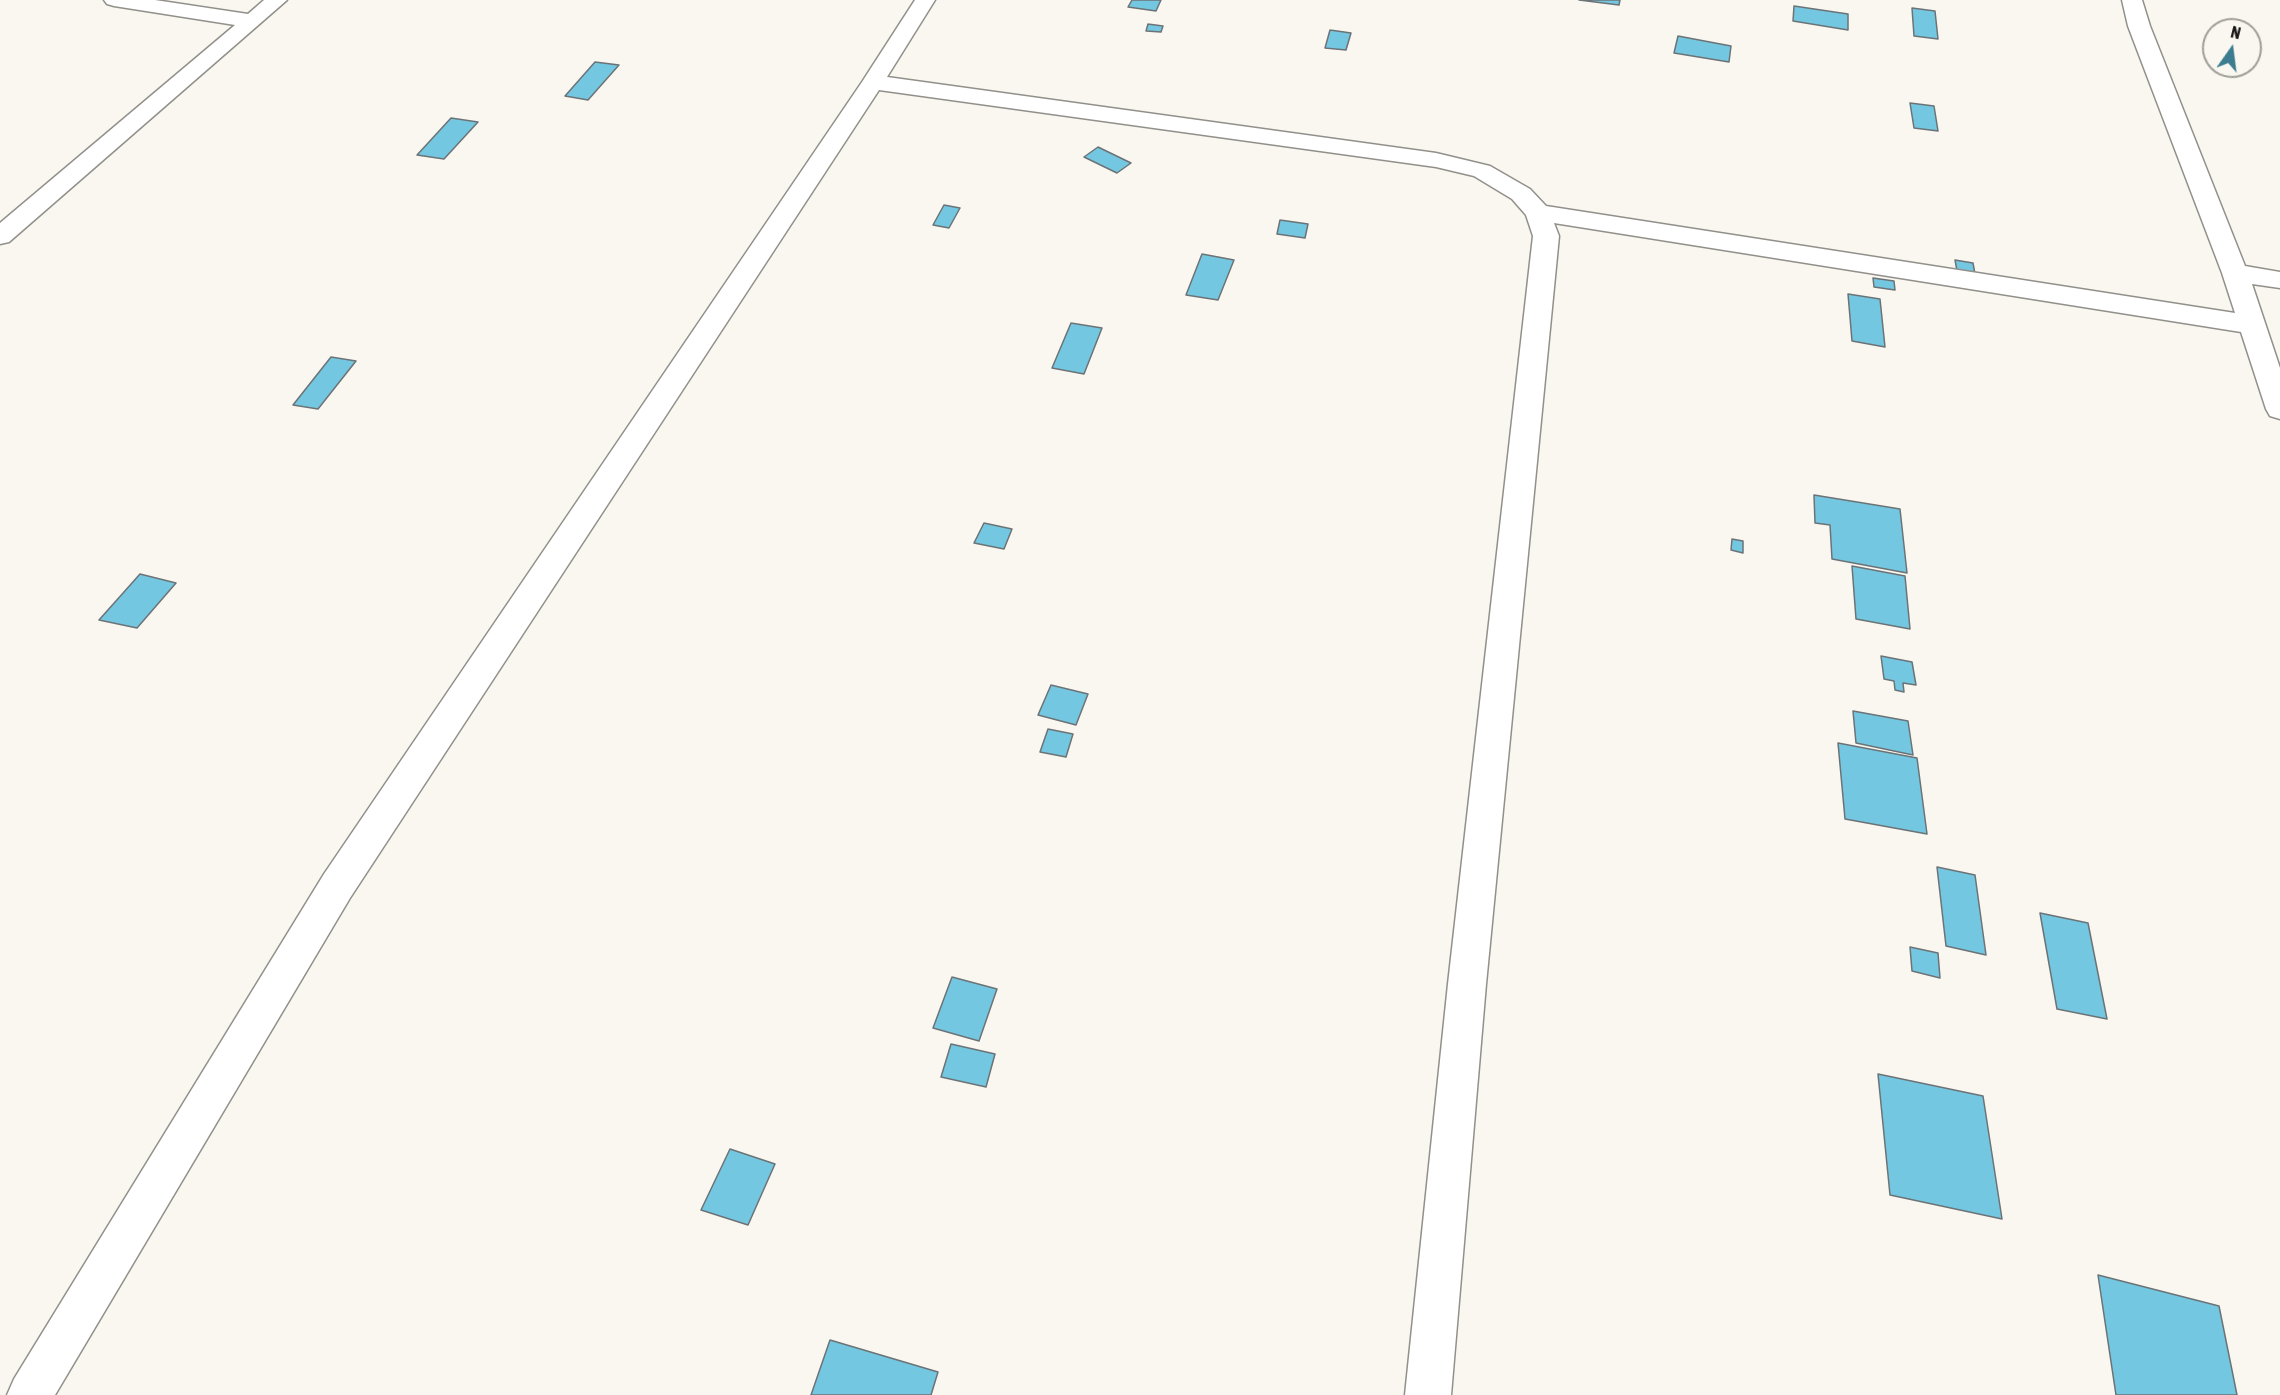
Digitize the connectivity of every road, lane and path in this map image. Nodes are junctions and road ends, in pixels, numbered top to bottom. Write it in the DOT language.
graph roads {
  1 [pos="114,0"];
  2 [pos="277,0"];
  3 [pos="925,0"];
  4 [pos="2132,0"];
  5 [pos="251,21"];
  6 [pos="873,82"];
  7 [pos="1538,213"];
  8 [pos="0,236"];
  9 [pos="2235,273"];
  10 [pos="2280,280"];
  11 [pos="2252,325"];
  12 [pos="2280,409"];
  13 [pos="30,1395"];
  14 [pos="1428,1395"];
  1 -- 5 [label="street"];
  2 -- 5 [label="street"];
  3 -- 6 [label="street"];
  4 -- 9 [label="street"];
  5 -- 8 [label="street"];
  6 -- 7 [label="street"];
  6 -- 13 [label="street"];
  7 -- 11 [label="street"];
  7 -- 14 [label="street"];
  9 -- 10 [label="street"];
  9 -- 11 [label="street"];
  11 -- 12 [label="street"];
}
